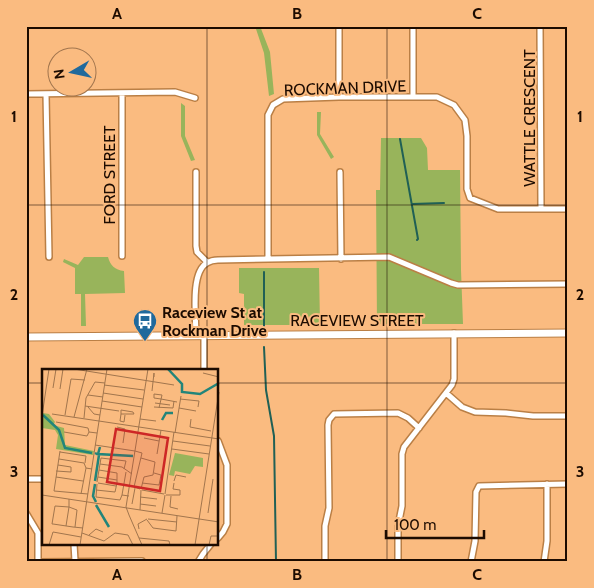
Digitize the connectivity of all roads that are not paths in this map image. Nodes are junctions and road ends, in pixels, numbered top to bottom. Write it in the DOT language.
graph roads {
  1 [pos="339,26"];
  2 [pos="413,26"];
  3 [pos="540,26"];
  4 [pos="122,93"];
  5 [pos="26,94"];
  6 [pos="46,94"];
  7 [pos="339,97"];
  8 [pos="413,97"];
  9 [pos="195,98"];
  10 [pos="196,172"];
  11 [pos="340,172"];
  12 [pos="541,209"];
  13 [pos="568,209"];
  14 [pos="122,256"];
  15 [pos="49,257"];
  16 [pos="268,259"];
  17 [pos="341,259"];
  18 [pos="207,262"];
  19 [pos="568,284"];
  20 [pos="568,332"];
  21 [pos="454,333"];
  22 [pos="200,336"];
  23 [pos="26,337"];
  24 [pos="204,369"];
  25 [pos="446,393"];
  26 [pos="568,416"];
  27 [pos="419,428"];
  28 [pos="219,444"];
  29 [pos="26,479"];
  30 [pos="42,479"];
  31 [pos="547,484"];
  32 [pos="568,484"];
  33 [pos="26,514"];
  34 [pos="219,537"];
  35 [pos="74,546"];
  36 [pos="209,546"];
  37 [pos="75,561"];
  38 [pos="142,561"];
  39 [pos="39,562"];
  40 [pos="198,562"];
  41 [pos="325,562"];
  42 [pos="398,562"];
  43 [pos="471,562"];
  44 [pos="544,562"];
  1 -- 7 [label="street"];
  2 -- 8 [label="street"];
  3 -- 12 [label="street, WATTLE CRESCENT"];
  4 -- 6 [label="street"];
  4 -- 9 [label="street"];
  4 -- 14 [label="street, FORD STREET"];
  5 -- 6 [label="street"];
  6 -- 15 [label="street"];
  7 -- 8 [label="street, ROCKMAN DRIVE"];
  7 -- 16 [label="street, ROCKMAN DRIVE"];
  8 -- 12 [label="street, ROCKMAN DRIVE"];
  10 -- 18 [label="street"];
  11 -- 17 [label="street"];
  12 -- 13 [label="street, ROCKMAN DRIVE"];
  16 -- 17 [label="street"];
  16 -- 18 [label="street"];
  17 -- 19 [label="street"];
  18 -- 22 [label="street"];
  20 -- 21 [label="street, RACEVIEW STREET"];
  21 -- 22 [label="street, RACEVIEW STREET"];
  21 -- 25 [label="street"];
  22 -- 23 [label="street, RACEVIEW STREET"];
  22 -- 24 [label="street"];
  25 -- 26 [label="street"];
  25 -- 27 [label="street"];
  27 -- 41 [label="street"];
  27 -- 42 [label="street"];
  28 -- 34 [label="street"];
  29 -- 30 [label="street"];
  31 -- 32 [label="street"];
  31 -- 43 [label="street"];
  31 -- 44 [label="street"];
  33 -- 39 [label="street"];
  35 -- 37 [label="street"];
  36 -- 40 [label="street"];
  37 -- 38 [label="street"];
  37 -- 39 [label="street"];
}
